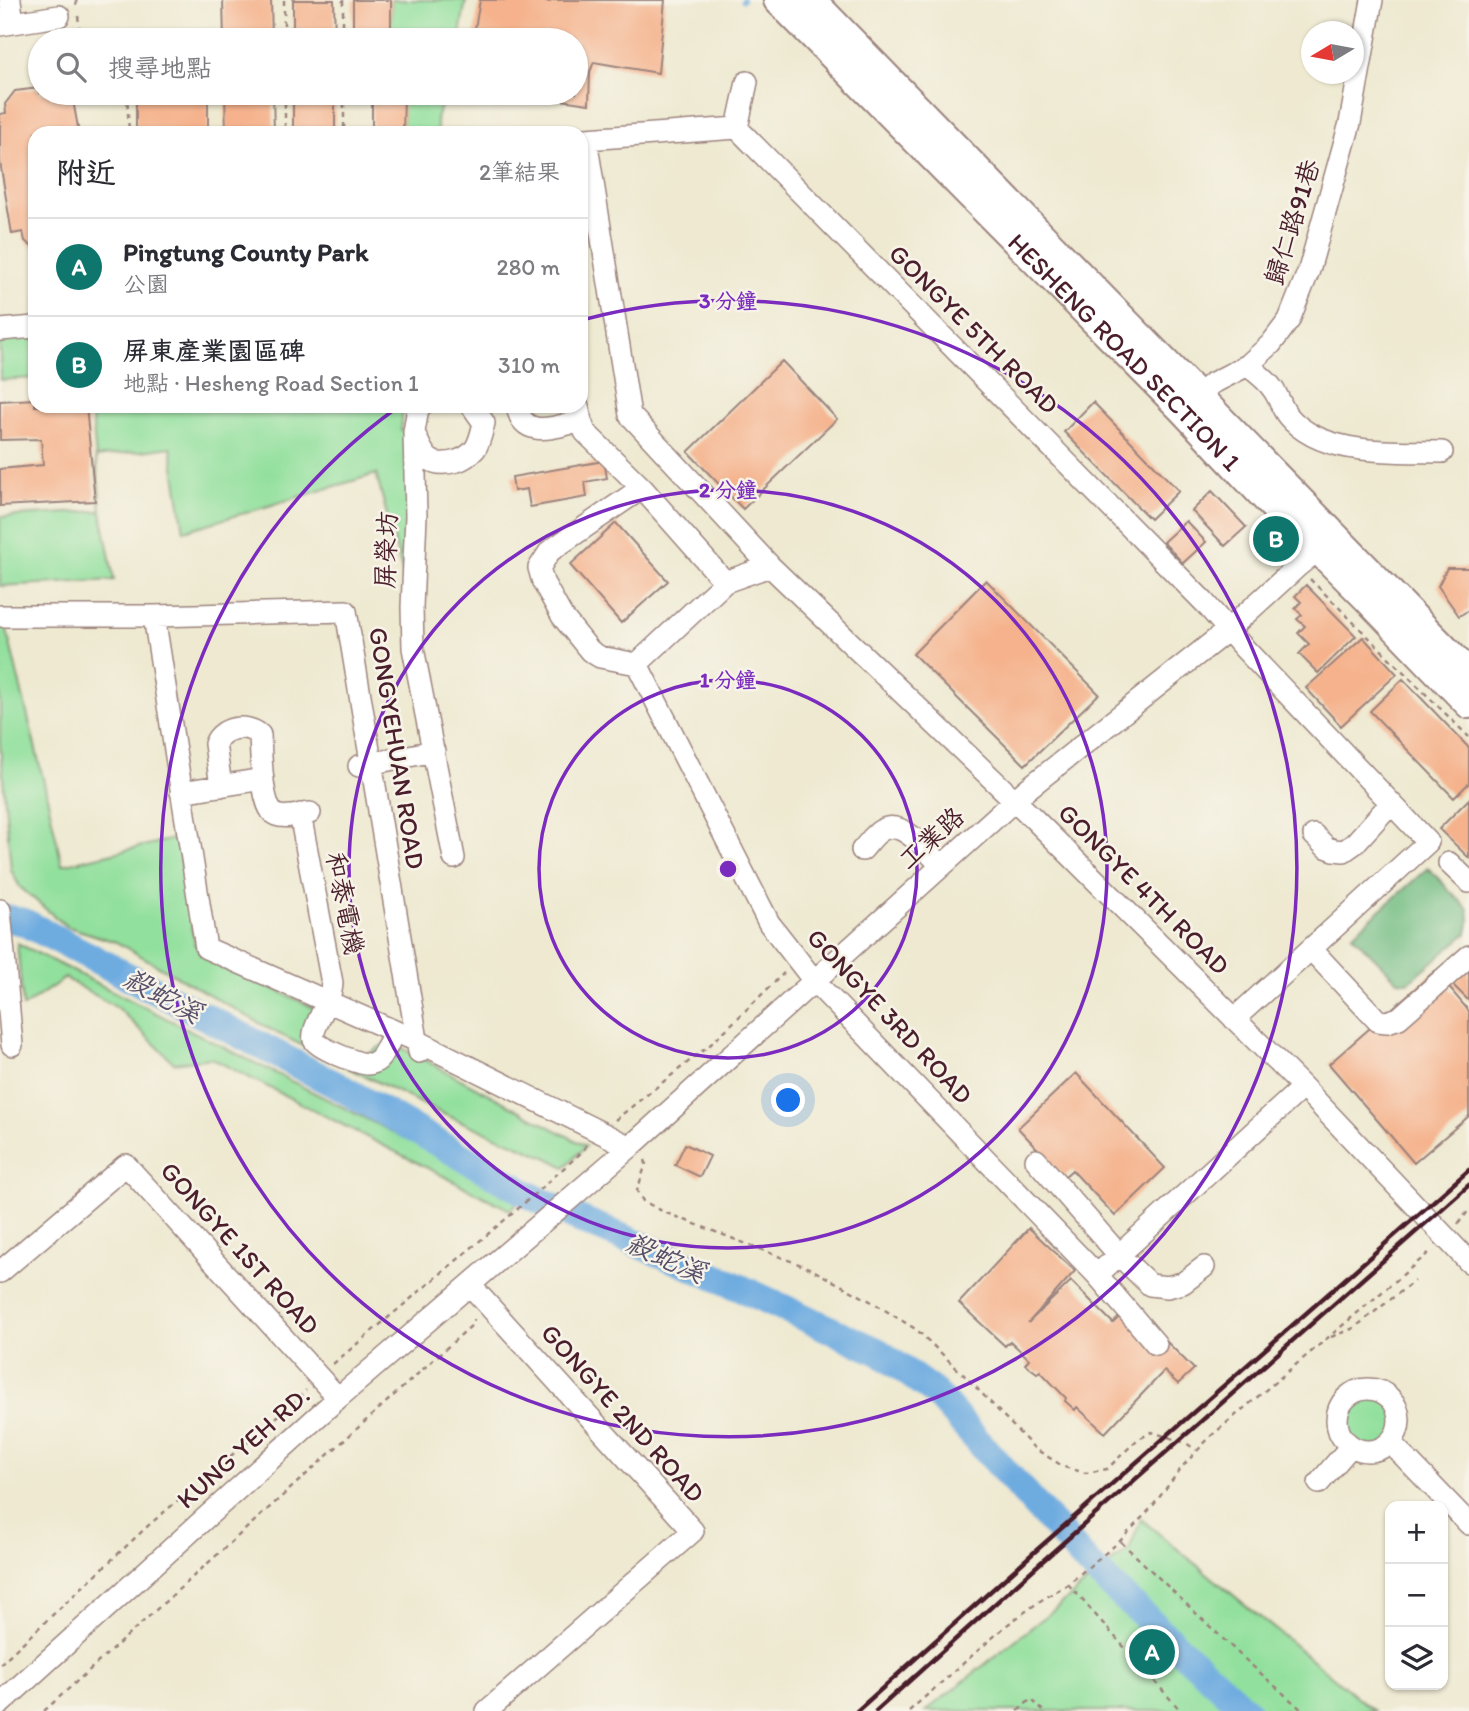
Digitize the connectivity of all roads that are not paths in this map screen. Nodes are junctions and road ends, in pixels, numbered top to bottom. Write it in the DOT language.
graph roads {
  1 [pos="10,0"];
  2 [pos="778,0"];
  3 [pos="811,0"];
  4 [pos="1372,0"];
  5 [pos="59,16"];
  6 [pos="7,24"];
  7 [pos="747,82"];
  8 [pos="737,128"];
  9 [pos="588,139"];
  10 [pos="588,152"];
  11 [pos="28,328"];
  12 [pos="0,330"];
  13 [pos="1248,366"];
  14 [pos="1190,404"];
  15 [pos="417,413"];
  16 [pos="477,413"];
  17 [pos="518,413"];
  18 [pos="580,414"];
  19 [pos="553,416"];
  20 [pos="414,432"];
  21 [pos="1442,452"];
  22 [pos="642,488"];
  23 [pos="1327,543"];
  24 [pos="769,566"];
  25 [pos="725,582"];
  26 [pos="0,616"];
  27 [pos="154,616"];
  28 [pos="1228,630"];
  29 [pos="637,664"];
  30 [pos="1469,674"];
  31 [pos="1469,704"];
  32 [pos="434,751"];
  33 [pos="371,764"];
  34 [pos="263,779"];
  35 [pos="221,786"];
  36 [pos="181,792"];
  37 [pos="1014,800"];
  38 [pos="1391,803"];
  39 [pos="1314,835"];
  40 [pos="862,850"];
  41 [pos="454,858"];
  42 [pos="1449,863"];
  43 [pos="942,866"];
  44 [pos="1469,882"];
  45 [pos="377,891"];
  46 [pos="0,910"];
  47 [pos="1311,949"];
  48 [pos="1469,956"];
  49 [pos="808,973"];
  50 [pos="328,1002"];
  51 [pos="1234,1018"];
  52 [pos="394,1031"];
  53 [pos="12,1045"];
  54 [pos="418,1049"];
  55 [pos="1303,1087"];
  56 [pos="630,1147"];
  57 [pos="1036,1160"];
  58 [pos="526,1236"];
  59 [pos="1119,1255"];
  60 [pos="1469,1262"];
  61 [pos="1204,1267"];
  62 [pos="0,1272"];
  63 [pos="1097,1275"];
  64 [pos="466,1289"];
  65 [pos="1156,1345"];
  66 [pos="338,1398"];
  67 [pos="1390,1442"];
  68 [pos="1351,1446"];
  69 [pos="1319,1483"];
  70 [pos="1456,1518"];
  71 [pos="0,1704"];
  72 [pos="487,1711"];
  1 -- 6 [label="street"];
  2 -- 14 [label="main road, HESHENG ROAD SECTION 1"];
  3 -- 14 [label="main road, HESHENG ROAD SECTION 1"];
  4 -- 13 [label="street, 歸仁路91巷"];
  5 -- 6 [label="street"];
  7 -- 8 [label="street"];
  8 -- 9 [label="street"];
  8 -- 28 [label="street, GONGYE 5TH ROAD"];
  10 -- 24 [label="street"];
  11 -- 12 [label="street"];
  13 -- 14 [label="street, 歸仁路91巷"];
  13 -- 21 [label="street"];
  14 -- 23 [label="main road, HESHENG ROAD SECTION 1"];
  15 -- 20 [label="street, 屏榮坊"];
  16 -- 20 [label="street"];
  17 -- 19 [label="street"];
  18 -- 19 [label="street"];
  18 -- 22 [label="street"];
  20 -- 32 [label="street, 屏榮坊"];
  22 -- 25 [label="street"];
  22 -- 29 [label="street"];
  23 -- 28 [label="street, 工業路"];
  23 -- 30 [label="main road, HESHENG ROAD SECTION 1"];
  23 -- 31 [label="main road, HESHENG ROAD SECTION 1"];
  24 -- 25 [label="street"];
  24 -- 37 [label="street, GONGYE 4TH ROAD"];
  25 -- 29 [label="street"];
  26 -- 27 [label="street, GONGYEHUAN ROAD"];
  27 -- 33 [label="street, GONGYEHUAN ROAD"];
  27 -- 36 [label="street"];
  28 -- 37 [label="street, 工業路"];
  28 -- 38 [label="street, GONGYE 5TH ROAD"];
  29 -- 49 [label="street, GONGYE 3RD ROAD"];
  32 -- 33 [label="street"];
  32 -- 41 [label="street, 屏榮坊"];
  33 -- 45 [label="street"];
  33 -- 54 [label="street, GONGYEHUAN ROAD"];
  34 -- 35 [label="street"];
  34 -- 35 [label="street, 和泰電機"];
  34 -- 50 [label="street, 和泰電機"];
  35 -- 36 [label="street"];
  36 -- 50 [label="street"];
  37 -- 43 [label="street, 工業路"];
  37 -- 51 [label="street, GONGYE 4TH ROAD"];
  38 -- 39 [label="street"];
  38 -- 47 [label="street, GONGYE 5TH ROAD"];
  40 -- 43 [label="street"];
  42 -- 44 [label="street"];
  43 -- 49 [label="street, 工業路"];
  46 -- 53 [label="street"];
  47 -- 48 [label="street"];
  47 -- 51 [label="street, GONGYE 5TH ROAD"];
  49 -- 56 [label="street, 工業路"];
  49 -- 63 [label="street, GONGYE 3RD ROAD"];
  50 -- 52 [label="street"];
  50 -- 52 [label="street"];
  51 -- 55 [label="street, GONGYE 4TH ROAD"];
  52 -- 54 [label="street"];
  54 -- 56 [label="street"];
  55 -- 59 [label="street"];
  55 -- 60 [label="street, GONGYE 4TH ROAD"];
  56 -- 58 [label="street, 工業路"];
  57 -- 59 [label="street"];
  58 -- 64 [label="street, KUNG YEH RD."];
  59 -- 61 [label="street"];
  59 -- 63 [label="street"];
  62 -- 66 [label="street, GONGYE 1ST ROAD"];
  63 -- 65 [label="street, GONGYE 3RD ROAD"];
  64 -- 66 [label="street, KUNG YEH RD."];
  64 -- 72 [label="street, GONGYE 2ND ROAD"];
  66 -- 71 [label="street, KUNG YEH RD."];
  67 -- 68 [label="street"];
  67 -- 68 [label="street"];
  67 -- 70 [label="street"];
  68 -- 69 [label="street"];
}
